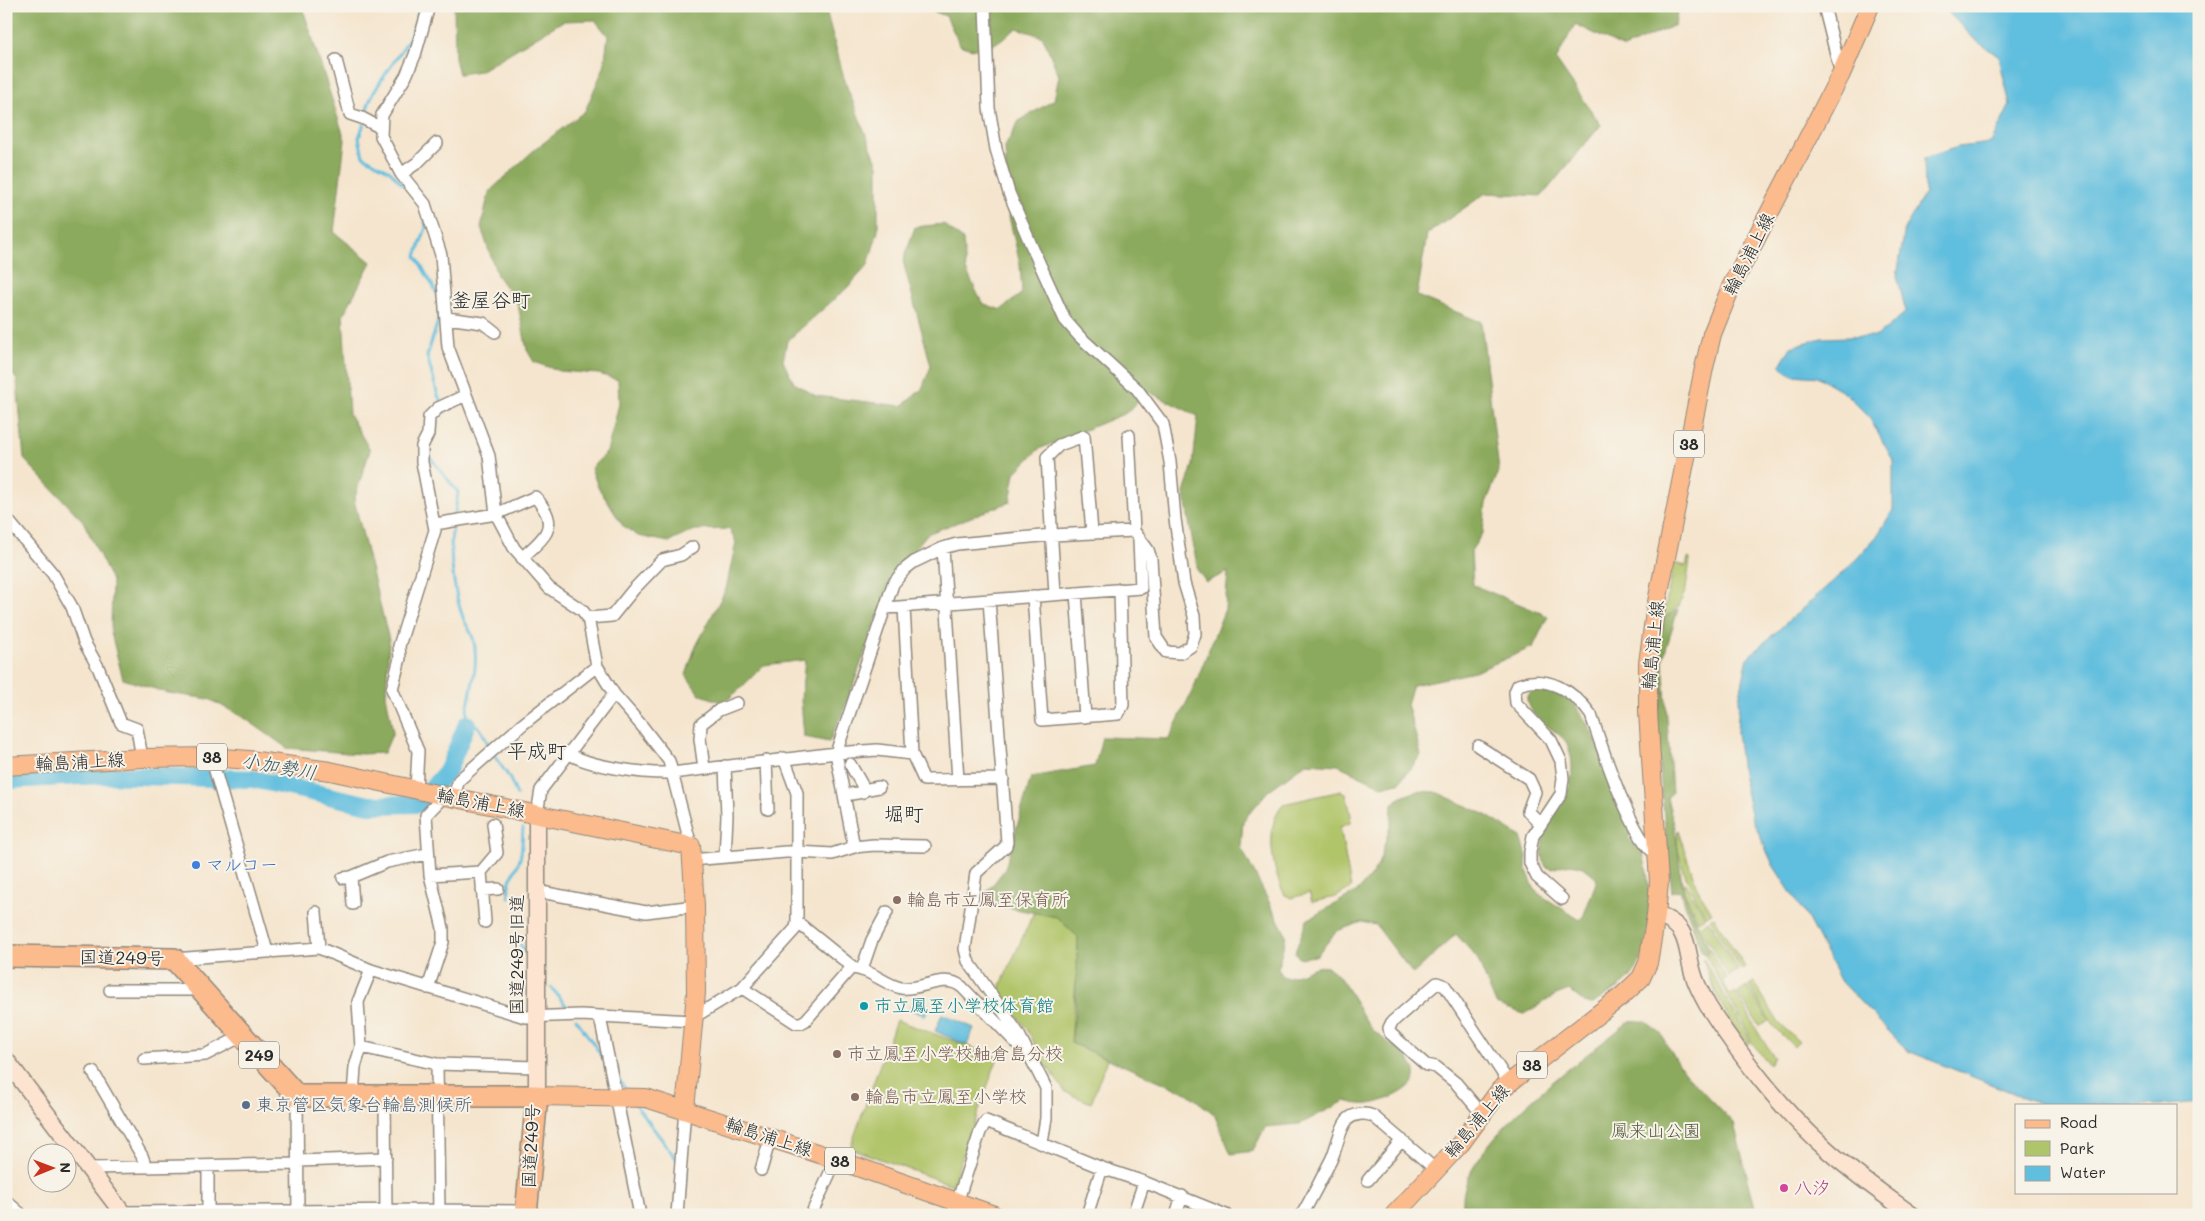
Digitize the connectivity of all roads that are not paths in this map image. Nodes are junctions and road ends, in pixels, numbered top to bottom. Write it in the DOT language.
graph roads {
  1 [pos="429,6"];
  2 [pos="985,6"];
  3 [pos="1824,6"];
  4 [pos="1870,6"];
  5 [pos="336,60"];
  6 [pos="1841,74"];
  7 [pos="381,128"];
  8 [pos="437,143"];
  9 [pos="402,174"];
  10 [pos="447,318"];
  11 [pos="494,332"];
  12 [pos="466,395"];
  13 [pos="1129,435"];
  14 [pos="496,514"];
  15 [pos="6,518"];
  16 [pos="435,524"];
  17 [pos="1092,532"];
  18 [pos="1052,535"];
  19 [pos="1136,535"];
  20 [pos="693,547"];
  21 [pos="944,548"];
  22 [pos="522,558"];
  23 [pos="1120,590"];
  24 [pos="1076,593"];
  25 [pos="1055,594"];
  26 [pos="1033,596"];
  27 [pos="989,600"];
  28 [pos="947,603"];
  29 [pos="904,607"];
  30 [pos="886,608"];
  31 [pos="588,618"];
  32 [pos="597,666"];
  33 [pos="614,694"];
  34 [pos="738,703"];
  35 [pos="1085,717"];
  36 [pos="1478,746"];
  37 [pos="568,753"];
  38 [pos="836,753"];
  39 [pos="912,754"];
  40 [pos="142,758"];
  41 [pos="784,758"];
  42 [pos="766,761"];
  43 [pos="213,762"];
  44 [pos="850,764"];
  45 [pos="6,766"];
  46 [pos="725,766"];
  47 [pos="704,768"];
  48 [pos="672,773"];
  49 [pos="1003,779"];
  50 [pos="958,780"];
  51 [pos="879,787"];
  52 [pos="416,790"];
  53 [pos="863,790"];
  54 [pos="845,795"];
  55 [pos="446,796"];
  56 [pos="768,809"];
  57 [pos="537,814"];
  58 [pos="1540,823"];
  59 [pos="493,824"];
  60 [pos="925,846"];
  61 [pos="854,847"];
  62 [pos="798,851"];
  63 [pos="691,853"];
  64 [pos="427,854"];
  65 [pos="1657,855"];
  66 [pos="725,857"];
  67 [pos="481,872"];
  68 [pos="430,875"];
  69 [pos="498,889"];
  70 [pos="482,890"];
  71 [pos="536,891"];
  72 [pos="1562,900"];
  73 [pos="353,904"];
  74 [pos="695,906"];
  75 [pos="316,912"];
  76 [pos="887,912"];
  77 [pos="1656,915"];
  78 [pos="484,922"];
  79 [pos="797,922"];
  80 [pos="318,948"];
  81 [pos="266,951"];
  82 [pos="6,956"];
  83 [pos="174,959"];
  84 [pos="858,968"];
  85 [pos="371,970"];
  86 [pos="428,988"];
  87 [pos="742,988"];
  88 [pos="110,990"];
  89 [pos="202,990"];
  90 [pos="597,1016"];
  91 [pos="537,1017"];
  92 [pos="693,1019"];
  93 [pos="242,1036"];
  94 [pos="361,1047"];
  95 [pos="1026,1050"];
  96 [pos="144,1059"];
  97 [pos="6,1060"];
  98 [pos="437,1064"];
  99 [pos="537,1067"];
  100 [pos="93,1072"];
  101 [pos="1509,1083"];
  102 [pos="297,1096"];
  103 [pos="353,1096"];
  104 [pos="385,1096"];
  105 [pos="437,1096"];
  106 [pos="537,1096"];
  107 [pos="614,1097"];
  108 [pos="685,1109"];
  109 [pos="1482,1114"];
  110 [pos="770,1139"];
  111 [pos="1402,1140"];
  112 [pos="1042,1143"];
  113 [pos="386,1158"];
  114 [pos="832,1158"];
  115 [pos="298,1161"];
  116 [pos="208,1166"];
  117 [pos="146,1167"];
  118 [pos="88,1168"];
  119 [pos="1102,1168"];
  120 [pos="1435,1169"];
  121 [pos="761,1170"];
  122 [pos="1368,1180"];
  123 [pos="1144,1182"];
  124 [pos="1182,1196"];
  125 [pos="6,1201"];
  126 [pos="956,1208"];
  127 [pos="208,1212"];
  128 [pos="123,1213"];
  129 [pos="298,1213"];
  130 [pos="386,1213"];
  131 [pos="439,1213"];
  132 [pos="1220,1213"];
  133 [pos="22,1215"];
  134 [pos="527,1215"];
  135 [pos="640,1215"];
  136 [pos="677,1215"];
  137 [pos="811,1215"];
  138 [pos="994,1215"];
  139 [pos="1087,1215"];
  140 [pos="1133,1215"];
  141 [pos="1176,1215"];
  142 [pos="1302,1215"];
  143 [pos="1394,1215"];
  144 [pos="1912,1215"];
  1 -- 7 [label="street"];
  2 -- 19 [label="street"];
  3 -- 6 [label="street"];
  4 -- 6 [label="main road, 輪島浦上線 / 38"];
  5 -- 7 [label="street"];
  6 -- 65 [label="main road, 輪島浦上線 / 38"];
  7 -- 9 [label="street"];
  8 -- 9 [label="street"];
  9 -- 10 [label="street"];
  10 -- 11 [label="street"];
  10 -- 12 [label="street"];
  12 -- 14 [label="street"];
  12 -- 16 [label="street"];
  13 -- 19 [label="street"];
  14 -- 16 [label="street"];
  14 -- 22 [label="street"];
  14 -- 22 [label="street"];
  15 -- 40 [label="street"];
  16 -- 52 [label="street"];
  17 -- 18 [label="street"];
  17 -- 18 [label="street"];
  17 -- 19 [label="street"];
  18 -- 21 [label="street"];
  18 -- 25 [label="street"];
  19 -- 23 [label="street"];
  20 -- 31 [label="street"];
  21 -- 28 [label="street"];
  21 -- 30 [label="street"];
  22 -- 31 [label="street"];
  23 -- 24 [label="street"];
  23 -- 35 [label="street"];
  24 -- 25 [label="street"];
  24 -- 35 [label="street"];
  25 -- 26 [label="street"];
  26 -- 27 [label="street"];
  26 -- 35 [label="street"];
  27 -- 28 [label="street"];
  27 -- 49 [label="street"];
  28 -- 29 [label="street"];
  28 -- 50 [label="street"];
  29 -- 30 [label="street"];
  29 -- 39 [label="street"];
  30 -- 38 [label="street"];
  31 -- 32 [label="street"];
  32 -- 33 [label="street"];
  32 -- 55 [label="street"];
  33 -- 37 [label="street"];
  33 -- 48 [label="street"];
  34 -- 47 [label="street"];
  36 -- 58 [label="street"];
  37 -- 48 [label="street"];
  37 -- 57 [label="street"];
  38 -- 39 [label="street"];
  38 -- 41 [label="street"];
  38 -- 54 [label="street"];
  39 -- 50 [label="street"];
  40 -- 43 [label="main road, 輪島浦上線 / 38"];
  40 -- 45 [label="main road, 輪島浦上線 / 38"];
  41 -- 42 [label="street"];
  41 -- 62 [label="street"];
  42 -- 46 [label="street"];
  42 -- 56 [label="street"];
  43 -- 52 [label="main road, 輪島浦上線 / 38"];
  43 -- 81 [label="street"];
  44 -- 53 [label="street"];
  46 -- 47 [label="street"];
  46 -- 66 [label="street"];
  47 -- 48 [label="street"];
  48 -- 63 [label="street"];
  49 -- 50 [label="street"];
  49 -- 95 [label="street"];
  51 -- 53 [label="street"];
  52 -- 55 [label="main road, 輪島浦上線 / 38"];
  53 -- 54 [label="street"];
  54 -- 61 [label="street"];
  55 -- 57 [label="main road, 輪島浦上線 / 38"];
  55 -- 64 [label="street"];
  57 -- 63 [label="main road, 輪島浦上線 / 38"];
  57 -- 71 [label="street, 国道249号旧道"];
  58 -- 65 [label="street"];
  58 -- 72 [label="street"];
  59 -- 67 [label="street"];
  60 -- 61 [label="street"];
  61 -- 62 [label="street"];
  62 -- 66 [label="street"];
  62 -- 79 [label="street"];
  63 -- 66 [label="street"];
  63 -- 74 [label="main road"];
  64 -- 68 [label="street"];
  64 -- 73 [label="street"];
  65 -- 77 [label="main road, 輪島浦上線 / 38"];
  67 -- 68 [label="street"];
  67 -- 70 [label="street"];
  68 -- 86 [label="street"];
  69 -- 70 [label="street"];
  70 -- 78 [label="street"];
  71 -- 74 [label="street"];
  71 -- 91 [label="street, 国道249号旧道"];
  74 -- 92 [label="main road"];
  75 -- 80 [label="street"];
  76 -- 84 [label="street"];
  77 -- 101 [label="main road, 輪島浦上線 / 38"];
  77 -- 144 [label="street"];
  79 -- 84 [label="street"];
  79 -- 87 [label="street"];
  80 -- 81 [label="street"];
  80 -- 85 [label="street"];
  81 -- 83 [label="street"];
  82 -- 83 [label="highway, 国道249号"];
  83 -- 89 [label="highway, 国道249号 / 249"];
  84 -- 87 [label="street"];
  84 -- 95 [label="street"];
  85 -- 86 [label="street"];
  85 -- 94 [label="street"];
  86 -- 91 [label="street"];
  87 -- 92 [label="street"];
  88 -- 89 [label="street"];
  89 -- 93 [label="highway, 国道249号 / 249"];
  90 -- 91 [label="street"];
  90 -- 92 [label="street"];
  90 -- 107 [label="street"];
  91 -- 99 [label="street, 国道249号旧道"];
  92 -- 108 [label="main road"];
  93 -- 96 [label="street"];
  93 -- 102 [label="highway, 国道249号 / 249"];
  94 -- 98 [label="street"];
  94 -- 103 [label="street"];
  95 -- 112 [label="street"];
  97 -- 118 [label="street"];
  98 -- 99 [label="street"];
  98 -- 105 [label="street"];
  99 -- 106 [label="street, 国道249号旧道"];
  100 -- 117 [label="street"];
  101 -- 109 [label="main road, 輪島浦上線 / 38"];
  101 -- 109 [label="street"];
  102 -- 103 [label="highway, 国道249号"];
  102 -- 115 [label="street"];
  103 -- 104 [label="highway, 国道249号"];
  104 -- 105 [label="highway, 国道249号"];
  104 -- 113 [label="street"];
  105 -- 106 [label="highway, 国道249号"];
  105 -- 131 [label="street"];
  106 -- 107 [label="main road, 輪島浦上線 / 38"];
  106 -- 134 [label="highway, 国道249号"];
  107 -- 108 [label="main road, 輪島浦上線 / 38"];
  107 -- 135 [label="street"];
  108 -- 110 [label="main road, 輪島浦上線 / 38"];
  108 -- 136 [label="street"];
  109 -- 120 [label="main road, 輪島浦上線 / 38"];
  110 -- 114 [label="main road, 輪島浦上線 / 38"];
  110 -- 121 [label="street"];
  111 -- 120 [label="street"];
  111 -- 122 [label="street"];
  111 -- 142 [label="street"];
  112 -- 119 [label="street"];
  112 -- 126 [label="street"];
  113 -- 115 [label="street"];
  113 -- 130 [label="street"];
  114 -- 126 [label="main road, 輪島浦上線 / 38"];
  114 -- 137 [label="street"];
  115 -- 116 [label="street"];
  115 -- 129 [label="street"];
  116 -- 117 [label="street"];
  116 -- 127 [label="street"];
  117 -- 118 [label="street"];
  118 -- 128 [label="street"];
  119 -- 123 [label="street"];
  119 -- 139 [label="street"];
  120 -- 143 [label="main road, 輪島浦上線 / 38"];
  123 -- 124 [label="street"];
  123 -- 140 [label="street"];
  124 -- 132 [label="street"];
  124 -- 141 [label="street"];
  125 -- 133 [label="street"];
  126 -- 138 [label="main road, 輪島浦上線 / 38"];
  127 -- 128 [label="street"];
  127 -- 129 [label="street"];
  129 -- 130 [label="street"];
  130 -- 131 [label="street"];
  131 -- 134 [label="street"];
}
